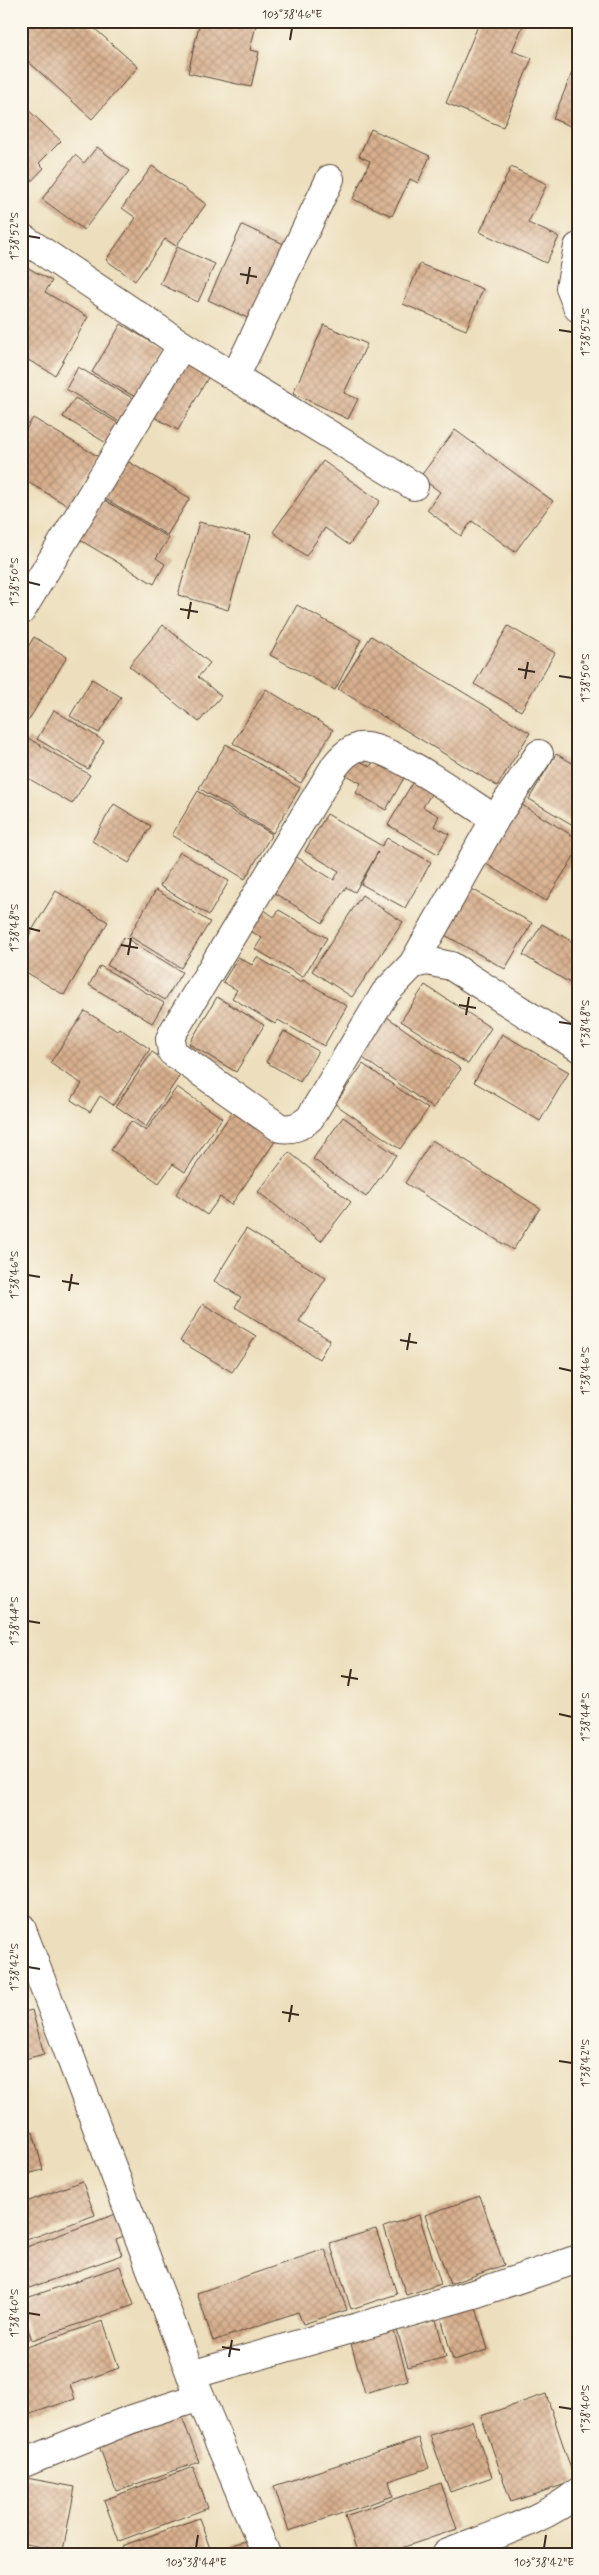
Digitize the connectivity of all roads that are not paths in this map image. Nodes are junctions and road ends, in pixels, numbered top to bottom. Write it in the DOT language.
graph roads {
  1 [pos="330,179"];
  2 [pos="21,237"];
  3 [pos="578,247"];
  4 [pos="578,308"];
  5 [pos="182,345"];
  6 [pos="235,377"];
  7 [pos="414,486"];
  8 [pos="21,612"];
  9 [pos="539,754"];
  10 [pos="495,819"];
  11 [pos="413,964"];
  12 [pos="578,1047"];
  13 [pos="21,1927"];
  14 [pos="578,2259"];
  15 [pos="195,2386"];
  16 [pos="21,2464"];
  17 [pos="578,2492"];
  18 [pos="266,2554"];
  19 [pos="446,2554"];
  1 -- 6 [label="street"];
  2 -- 5 [label="street"];
  3 -- 4 [label="street"];
  5 -- 6 [label="street"];
  5 -- 8 [label="street"];
  6 -- 7 [label="street"];
  9 -- 10 [label="street"];
  10 -- 11 [label="street"];
  10 -- 11 [label="street"];
  11 -- 12 [label="street"];
  13 -- 15 [label="street"];
  14 -- 15 [label="street"];
  15 -- 16 [label="street"];
  15 -- 18 [label="street"];
  17 -- 19 [label="street"];
}
